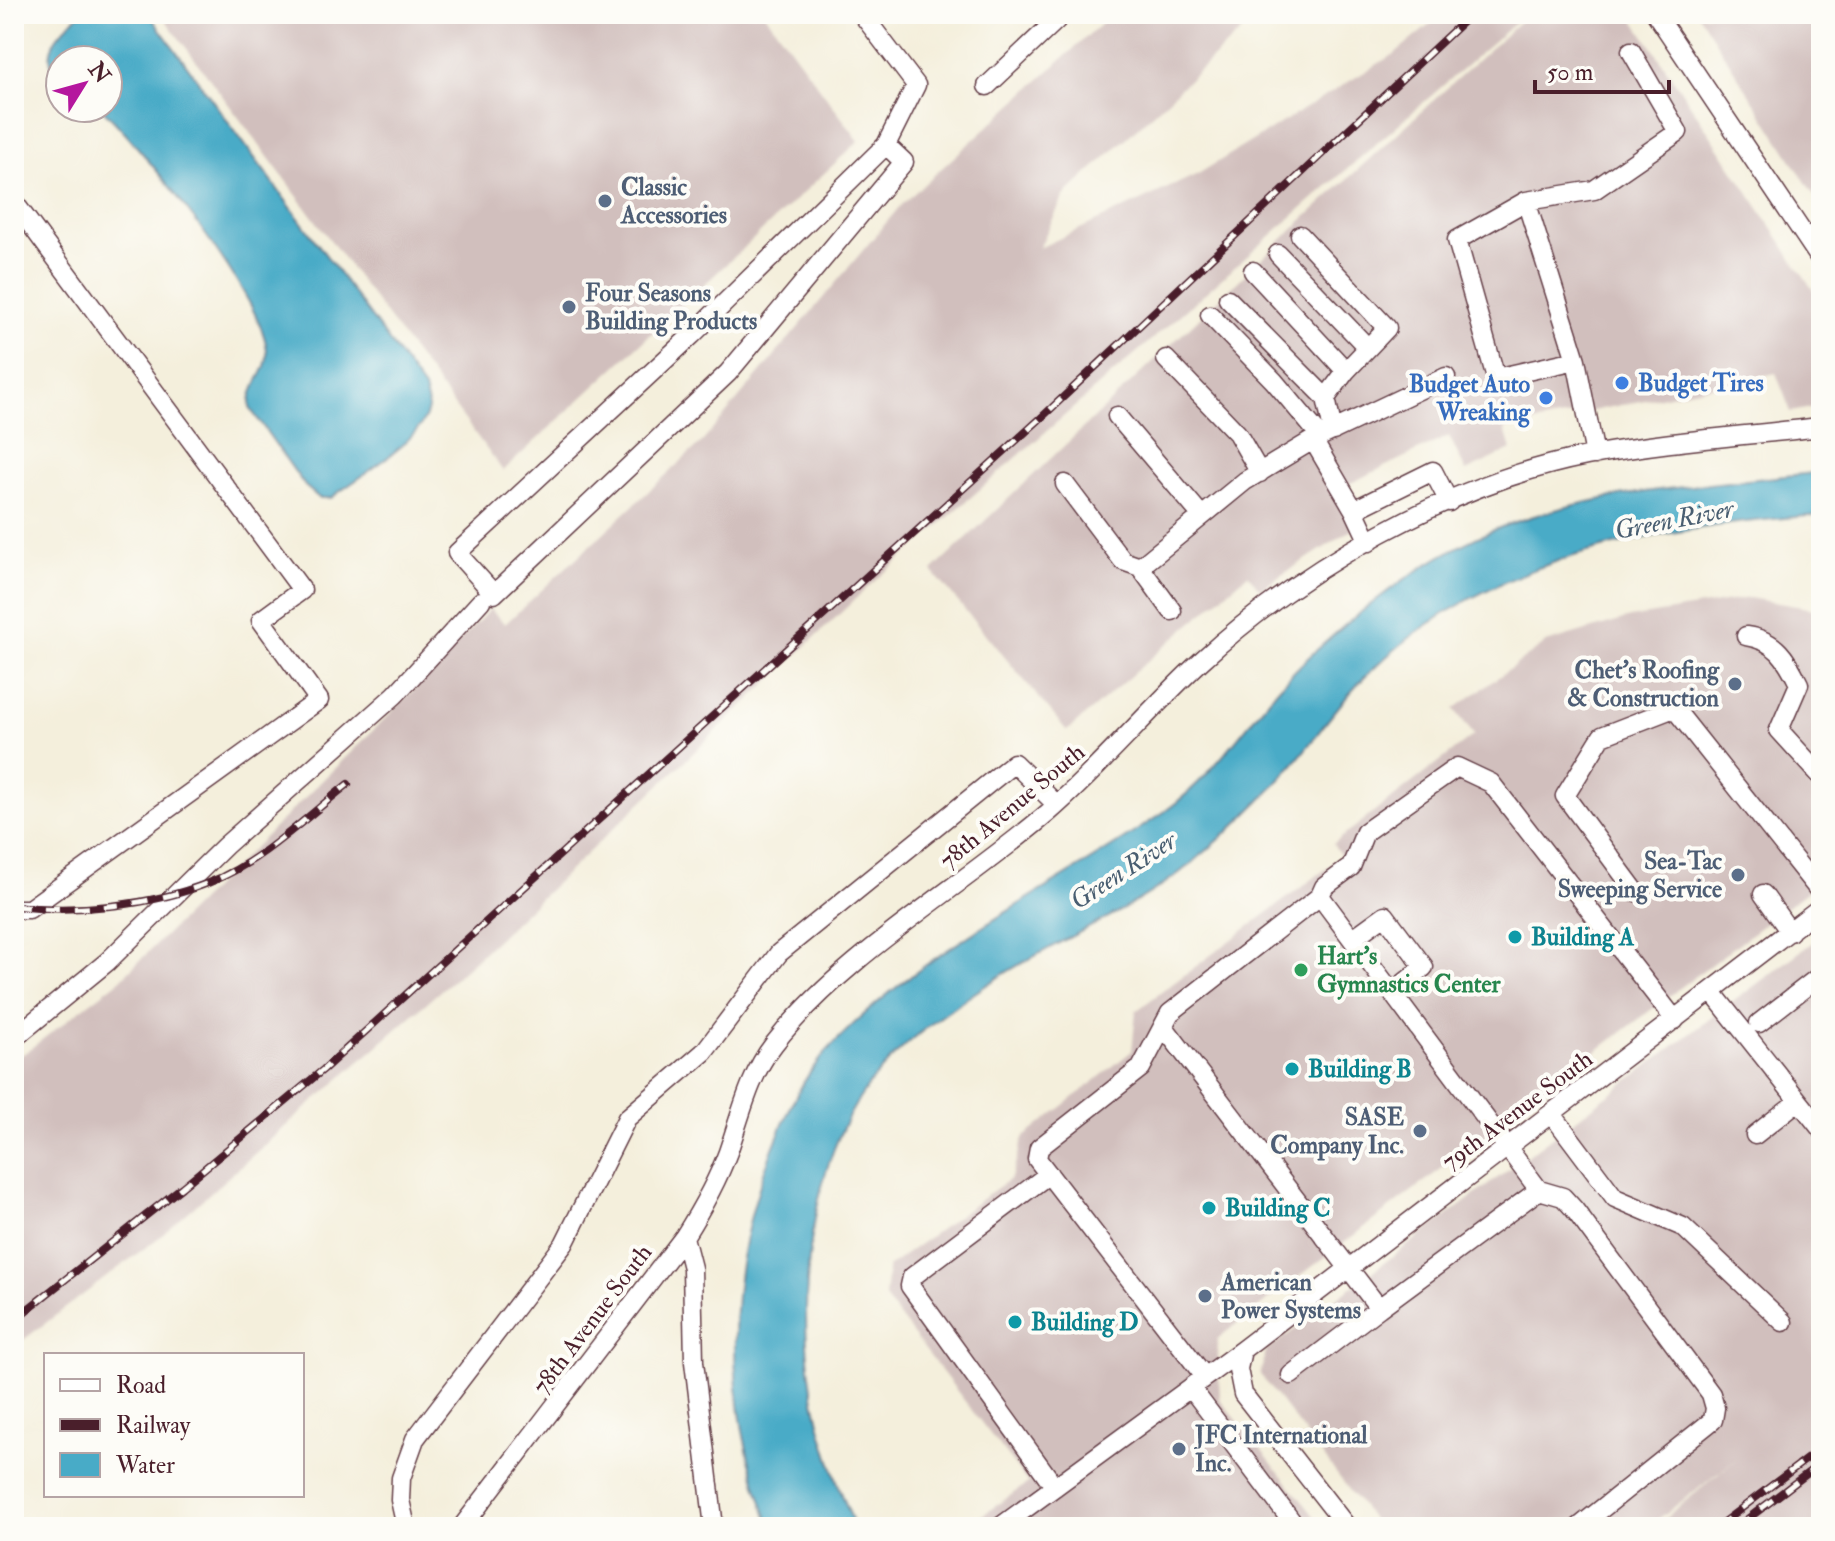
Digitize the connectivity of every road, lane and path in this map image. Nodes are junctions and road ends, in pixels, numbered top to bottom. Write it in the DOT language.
graph roads {
  1 [pos="862,14"];
  2 [pos="1063,14"];
  3 [pos="1656,14"];
  4 [pos="1631,51"];
  5 [pos="987,86"];
  6 [pos="886,145"];
  7 [pos="1526,201"];
  8 [pos="14,202"];
  9 [pos="1300,235"];
  10 [pos="1278,254"];
  11 [pos="1821,260"];
  12 [pos="1253,271"];
  13 [pos="1228,299"];
  14 [pos="1210,315"];
  15 [pos="1368,348"];
  16 [pos="1166,359"];
  17 [pos="1576,360"];
  18 [pos="1346,371"];
  19 [pos="1446,377"];
  20 [pos="1326,398"];
  21 [pos="1117,416"];
  22 [pos="1821,427"];
  23 [pos="1322,436"];
  24 [pos="1595,455"];
  25 [pos="1260,473"];
  26 [pos="1065,484"];
  27 [pos="1449,502"];
  28 [pos="1354,510"];
  29 [pos="1201,515"];
  30 [pos="1369,542"];
  31 [pos="1140,567"];
  32 [pos="481,601"];
  33 [pos="1172,611"];
  34 [pos="1746,636"];
  35 [pos="1821,776"];
  36 [pos="1056,804"];
  37 [pos="1636,892"];
  38 [pos="1821,893"];
  39 [pos="1763,894"];
  40 [pos="1320,896"];
  41 [pos="1821,907"];
  42 [pos="14,909"];
  43 [pos="1790,932"];
  44 [pos="1352,939"];
  45 [pos="1821,975"];
  46 [pos="1712,992"];
  47 [pos="1392,993"];
  48 [pos="1675,1020"];
  49 [pos="1759,1023"];
  50 [pos="1164,1027"];
  51 [pos="14,1038"];
  52 [pos="1808,1107"];
  53 [pos="1552,1114"];
  54 [pos="1821,1129"];
  55 [pos="1755,1135"];
  56 [pos="1508,1147"];
  57 [pos="1049,1174"];
  58 [pos="1539,1190"];
  59 [pos="684,1237"];
  60 [pos="1349,1269"];
  61 [pos="1379,1308"];
  62 [pos="1783,1322"];
  63 [pos="1242,1350"];
  64 [pos="1291,1375"];
  65 [pos="1198,1382"];
  66 [pos="1055,1487"];
  67 [pos="711,1526"];
  68 [pos="406,1527"];
  69 [pos="462,1527"];
  70 [pos="1000,1527"];
  71 [pos="1296,1527"];
  72 [pos="1347,1527"];
  73 [pos="1579,1527"];
  1 -- 6 [label="street"];
  2 -- 5 [label="street"];
  3 -- 11 [label="street"];
  4 -- 7 [label="street"];
  6 -- 6 [label="street"];
  7 -- 17 [label="street"];
  7 -- 17 [label="street"];
  8 -- 42 [label="street"];
  9 -- 15 [label="street"];
  10 -- 15 [label="street"];
  12 -- 18 [label="street"];
  13 -- 20 [label="street"];
  14 -- 23 [label="street"];
  15 -- 18 [label="street"];
  16 -- 25 [label="street"];
  17 -- 24 [label="street"];
  18 -- 20 [label="street"];
  19 -- 23 [label="street"];
  20 -- 23 [label="street"];
  21 -- 29 [label="street"];
  22 -- 24 [label="street, 78th Avenue South"];
  23 -- 25 [label="street"];
  23 -- 28 [label="street"];
  24 -- 27 [label="street, 78th Avenue South"];
  25 -- 29 [label="street"];
  26 -- 31 [label="street"];
  27 -- 28 [label="street"];
  27 -- 30 [label="street, 78th Avenue South"];
  28 -- 30 [label="street"];
  29 -- 31 [label="street"];
  30 -- 36 [label="street, 78th Avenue South"];
  31 -- 33 [label="street"];
  32 -- 51 [label="street"];
  34 -- 35 [label="street"];
  36 -- 59 [label="street, 78th Avenue South"];
  36 -- 68 [label="street"];
  37 -- 38 [label="street"];
  39 -- 43 [label="street"];
  40 -- 44 [label="street"];
  40 -- 48 [label="street"];
  40 -- 50 [label="street"];
  41 -- 43 [label="street, 79th Avenue South"];
  43 -- 46 [label="street, 79th Avenue South"];
  44 -- 47 [label="street"];
  44 -- 47 [label="street"];
  45 -- 49 [label="street"];
  46 -- 48 [label="street, 79th Avenue South"];
  46 -- 52 [label="street"];
  47 -- 56 [label="street"];
  48 -- 53 [label="street, 79th Avenue South"];
  50 -- 57 [label="street"];
  50 -- 60 [label="street"];
  52 -- 54 [label="street"];
  52 -- 55 [label="street"];
  53 -- 56 [label="street, 79th Avenue South"];
  53 -- 62 [label="street"];
  56 -- 58 [label="street"];
  56 -- 60 [label="street, 79th Avenue South"];
  57 -- 65 [label="street"];
  57 -- 66 [label="street"];
  58 -- 61 [label="street"];
  58 -- 73 [label="street"];
  59 -- 67 [label="street"];
  59 -- 69 [label="street, 78th Avenue South"];
  60 -- 61 [label="street"];
  60 -- 63 [label="street, 79th Avenue South"];
  61 -- 64 [label="street"];
  63 -- 65 [label="street, 79th Avenue South"];
  63 -- 72 [label="street"];
  65 -- 66 [label="street, 79th Avenue South"];
  65 -- 71 [label="street"];
  66 -- 70 [label="street, 79th Avenue South"];
}
